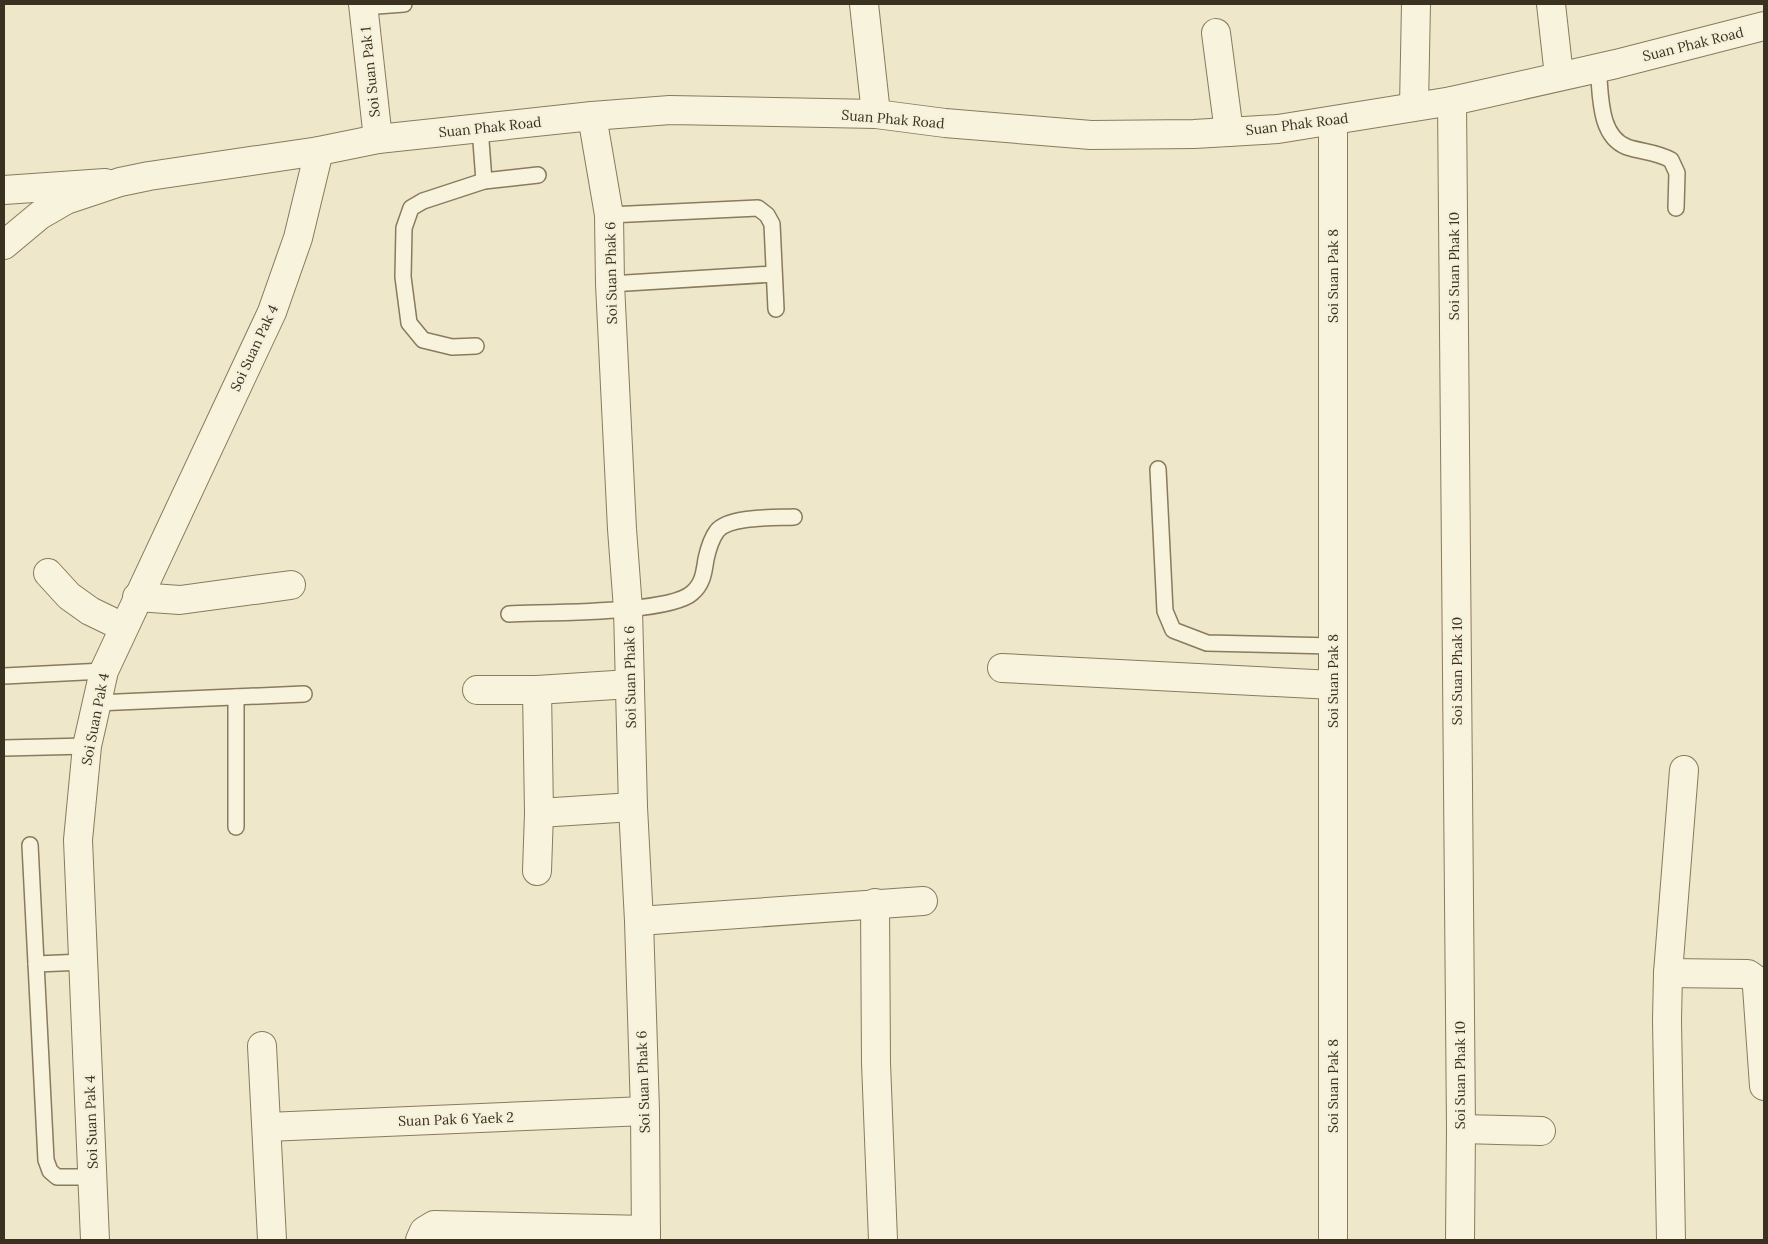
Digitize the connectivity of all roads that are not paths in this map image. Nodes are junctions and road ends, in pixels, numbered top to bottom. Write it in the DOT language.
graph roads {
  1 [pos="404,4"];
  2 [pos="864,4"];
  3 [pos="1416,4"];
  4 [pos="1552,4"];
  5 [pos="363,5"];
  6 [pos="1764,26"];
  7 [pos="1216,32"];
  8 [pos="1598,68"];
  9 [pos="1559,76"];
  10 [pos="1452,101"];
  11 [pos="1414,106"];
  12 [pos="876,114"];
  13 [pos="592,116"];
  14 [pos="1333,121"];
  15 [pos="480,128"];
  16 [pos="1229,132"];
  17 [pos="378,139"];
  18 [pos="319,151"];
  19 [pos="538,175"];
  20 [pos="484,181"];
  21 [pos="120,182"];
  22 [pos="4,190"];
  23 [pos="1676,208"];
  24 [pos="610,215"];
  25 [pos="4,245"];
  26 [pos="774,274"];
  27 [pos="610,284"];
  28 [pos="776,309"];
  29 [pos="476,346"];
  30 [pos="1158,469"];
  31 [pos="794,517"];
  32 [pos="48,573"];
  33 [pos="291,585"];
  34 [pos="137,597"];
  35 [pos="628,609"];
  36 [pos="509,614"];
  37 [pos="123,627"];
  38 [pos="1333,646"];
  39 [pos="1002,668"];
  40 [pos="104,671"];
  41 [pos="4,676"];
  42 [pos="630,684"];
  43 [pos="1333,685"];
  44 [pos="477,690"];
  45 [pos="537,690"];
  46 [pos="304,694"];
  47 [pos="236,697"];
  48 [pos="96,704"];
  49 [pos="87,746"];
  50 [pos="4,748"];
  51 [pos="1684,770"];
  52 [pos="633,806"];
  53 [pos="539,813"];
  54 [pos="236,826"];
  55 [pos="30,845"];
  56 [pos="537,871"];
  57 [pos="923,901"];
  58 [pos="875,903"];
  59 [pos="639,920"];
  60 [pos="84,962"];
  61 [pos="36,964"];
  62 [pos="1668,973"];
  63 [pos="262,1046"];
  64 [pos="1764,1086"];
  65 [pos="645,1111"];
  66 [pos="267,1128"];
  67 [pos="1461,1129"];
  68 [pos="1541,1131"];
  69 [pos="93,1177"];
  70 [pos="646,1235"];
  71 [pos="95,1240"];
  72 [pos="272,1240"];
  73 [pos="420,1240"];
  74 [pos="883,1240"];
  75 [pos="1333,1240"];
  76 [pos="1460,1240"];
  77 [pos="1671,1240"];
  1 -- 5 [label="lane"];
  2 -- 12 [label="street"];
  3 -- 11 [label="street"];
  4 -- 9 [label="street"];
  5 -- 17 [label="street, Soi Suan Pak 1"];
  6 -- 8 [label="street, Suan Phak Road"];
  7 -- 16 [label="street"];
  8 -- 9 [label="street, Suan Phak Road"];
  8 -- 23 [label="lane"];
  9 -- 10 [label="street, Suan Phak Road"];
  10 -- 11 [label="street, Suan Phak Road"];
  10 -- 67 [label="street, Soi Suan Phak 10"];
  11 -- 14 [label="street, Suan Phak Road"];
  12 -- 13 [label="street, Suan Phak Road"];
  12 -- 16 [label="street, Suan Phak Road"];
  13 -- 15 [label="street, Suan Phak Road"];
  13 -- 24 [label="street, Soi Suan Phak 6"];
  14 -- 16 [label="street, Suan Phak Road"];
  14 -- 38 [label="street, Soi Suan Pak 8"];
  15 -- 17 [label="street, Suan Phak Road"];
  15 -- 20 [label="lane"];
  17 -- 18 [label="street, Suan Phak Road"];
  18 -- 21 [label="street, Suan Phak Road"];
  18 -- 34 [label="street, Soi Suan Pak 4"];
  19 -- 20 [label="lane"];
  20 -- 29 [label="lane"];
  21 -- 22 [label="street"];
  21 -- 25 [label="street, Suan Phak Road"];
  24 -- 26 [label="lane"];
  24 -- 27 [label="street, Soi Suan Phak 6"];
  26 -- 27 [label="lane"];
  26 -- 28 [label="lane"];
  27 -- 35 [label="street, Soi Suan Phak 6"];
  30 -- 38 [label="lane"];
  31 -- 35 [label="lane"];
  32 -- 37 [label="street"];
  33 -- 34 [label="street"];
  34 -- 37 [label="street, Soi Suan Pak 4"];
  35 -- 36 [label="lane"];
  35 -- 42 [label="street, Soi Suan Phak 6"];
  37 -- 40 [label="street, Soi Suan Pak 4"];
  38 -- 43 [label="street, Soi Suan Pak 8"];
  39 -- 43 [label="street"];
  40 -- 41 [label="lane"];
  40 -- 48 [label="street, Soi Suan Pak 4"];
  42 -- 45 [label="street"];
  42 -- 52 [label="street, Soi Suan Phak 6"];
  43 -- 75 [label="street, Soi Suan Pak 8"];
  44 -- 45 [label="street"];
  45 -- 53 [label="street"];
  46 -- 47 [label="lane"];
  47 -- 48 [label="lane"];
  47 -- 54 [label="lane"];
  48 -- 49 [label="street, Soi Suan Pak 4"];
  49 -- 50 [label="lane"];
  49 -- 60 [label="street, Soi Suan Pak 4"];
  51 -- 62 [label="street"];
  52 -- 53 [label="street"];
  52 -- 59 [label="street, Soi Suan Phak 6"];
  53 -- 56 [label="street"];
  55 -- 61 [label="lane"];
  57 -- 58 [label="street"];
  58 -- 59 [label="street"];
  58 -- 74 [label="street"];
  59 -- 65 [label="street, Soi Suan Phak 6"];
  60 -- 61 [label="lane"];
  60 -- 69 [label="street, Soi Suan Pak 4"];
  61 -- 69 [label="lane"];
  62 -- 64 [label="street"];
  62 -- 77 [label="street"];
  63 -- 66 [label="street"];
  65 -- 66 [label="street, Suan Pak 6 Yaek 2"];
  65 -- 70 [label="street, Soi Suan Phak 6"];
  66 -- 72 [label="street"];
  67 -- 68 [label="street"];
  67 -- 76 [label="street, Soi Suan Phak 10"];
  69 -- 71 [label="street, Soi Suan Pak 4"];
  70 -- 73 [label="street"];
}
